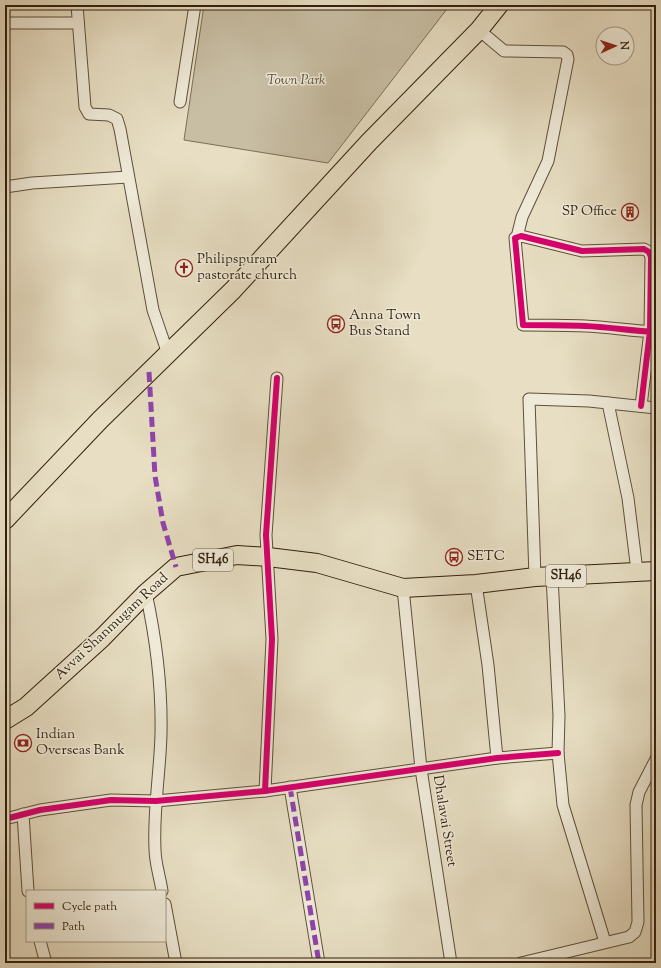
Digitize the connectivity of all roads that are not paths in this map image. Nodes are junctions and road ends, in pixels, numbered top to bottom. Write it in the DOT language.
graph roads {
  1 [pos="77,5"];
  2 [pos="195,5"];
  3 [pos="497,6"];
  4 [pos="5,23"];
  5 [pos="78,23"];
  6 [pos="479,30"];
  7 [pos="180,102"];
  8 [pos="128,177"];
  9 [pos="5,187"];
  10 [pos="517,237"];
  11 [pos="653,332"];
  12 [pos="168,354"];
  13 [pos="277,378"];
  14 [pos="608,403"];
  15 [pos="641,406"];
  16 [pos="656,408"];
  17 [pos="5,520"];
  18 [pos="268,557"];
  19 [pos="637,571"];
  20 [pos="656,571"];
  21 [pos="544,577"];
  22 [pos="476,584"];
  23 [pos="403,588"];
  24 [pos="146,593"];
  25 [pos="5,720"];
  26 [pos="558,753"];
  27 [pos="497,758"];
  28 [pos="656,759"];
  29 [pos="421,769"];
  30 [pos="290,787"];
  31 [pos="264,791"];
  32 [pos="156,801"];
  33 [pos="23,814"];
  34 [pos="5,818"];
  35 [pos="28,890"];
  36 [pos="162,890"];
  37 [pos="166,909"];
  38 [pos="40,942"];
  39 [pos="605,942"];
  40 [pos="561,958"];
  41 [pos="46,963"];
  42 [pos="176,963"];
  43 [pos="319,963"];
  44 [pos="451,963"];
  45 [pos="521,963"];
  1 -- 5 [label="street"];
  2 -- 7 [label="street"];
  3 -- 6 [label="main road"];
  4 -- 5 [label="street"];
  5 -- 8 [label="street"];
  6 -- 10 [label="street"];
  6 -- 12 [label="main road"];
  8 -- 9 [label="street"];
  8 -- 12 [label="street"];
  10 -- 11 [label="street"];
  10 -- 11 [label="street"];
  11 -- 15 [label="street"];
  12 -- 17 [label="main road"];
  13 -- 18 [label="street"];
  14 -- 15 [label="street"];
  14 -- 19 [label="street"];
  14 -- 21 [label="street"];
  15 -- 16 [label="street"];
  18 -- 23 [label="main road, Avvai Shanmugam Road / SH46"];
  18 -- 24 [label="main road, Avvai Shanmugam Road / SH46"];
  18 -- 31 [label="street"];
  19 -- 20 [label="main road, Avvai Shanmugam Road / SH46"];
  19 -- 21 [label="main road, Avvai Shanmugam Road / SH46"];
  21 -- 22 [label="main road, Avvai Shanmugam Road / SH46"];
  21 -- 26 [label="street"];
  22 -- 23 [label="main road, Avvai Shanmugam Road / SH46"];
  22 -- 27 [label="street"];
  23 -- 29 [label="street, Dhalavai Street"];
  24 -- 25 [label="main road, Avvai Shanmugam Road / SH46"];
  24 -- 32 [label="street"];
  26 -- 27 [label="street"];
  26 -- 39 [label="street"];
  27 -- 29 [label="street"];
  28 -- 39 [label="street"];
  29 -- 30 [label="street"];
  29 -- 44 [label="street, Dhalavai Street"];
  30 -- 31 [label="street"];
  30 -- 43 [label="street"];
  31 -- 32 [label="street"];
  32 -- 33 [label="street"];
  32 -- 36 [label="street"];
  33 -- 34 [label="street"];
  33 -- 35 [label="street"];
  37 -- 42 [label="street"];
  38 -- 41 [label="street"];
  39 -- 40 [label="street"];
  40 -- 45 [label="street"];
}
